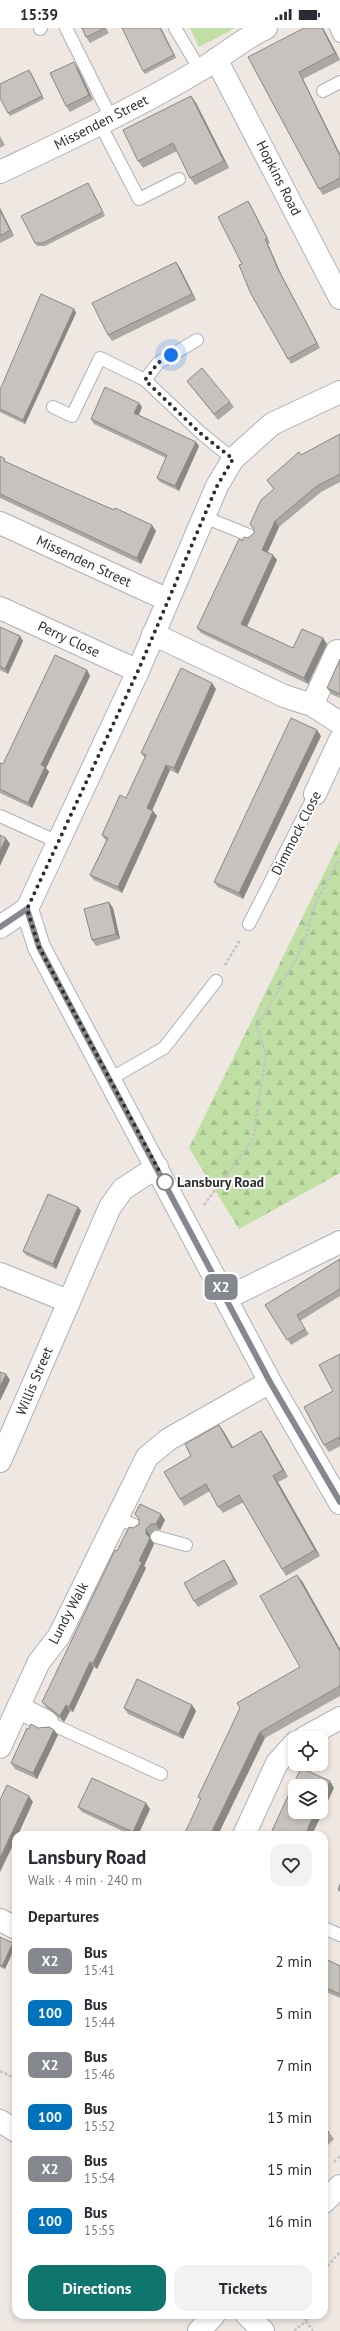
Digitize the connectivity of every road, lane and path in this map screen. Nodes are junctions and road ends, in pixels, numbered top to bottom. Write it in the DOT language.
graph roads {
  1 [pos="66,28"];
  2 [pos="175,28"];
  3 [pos="266,28"];
  4 [pos="336,28"];
  5 [pos="340,36"];
  6 [pos="208,64"];
  7 [pos="340,82"];
  8 [pos="323,91"];
  9 [pos="106,121"];
  10 [pos="0,172"];
  11 [pos="179,179"];
  12 [pos="340,298"];
  13 [pos="197,340"];
  14 [pos="145,380"];
  15 [pos="340,392"];
  16 [pos="53,407"];
  17 [pos="233,459"];
  18 [pos="204,517"];
  19 [pos="0,523"];
  20 [pos="251,536"];
  21 [pos="168,600"];
  22 [pos="0,608"];
  23 [pos="153,634"];
  24 [pos="337,650"];
  25 [pos="138,671"];
  26 [pos="312,705"];
  27 [pos="340,723"];
  28 [pos="340,740"];
  29 [pos="316,794"];
  30 [pos="0,816"];
  31 [pos="58,842"];
  32 [pos="340,858"];
  33 [pos="27,909"];
  34 [pos="249,924"];
  35 [pos="0,927"];
  36 [pos="216,981"];
  37 [pos="110,1079"];
  38 [pos="157,1167"];
  39 [pos="218,1186"];
  40 [pos="340,1242"];
  41 [pos="0,1274"];
  42 [pos="227,1298"];
  43 [pos="68,1301"];
  44 [pos="270,1382"];
  45 [pos="0,1462"];
  46 [pos="340,1502"];
  47 [pos="116,1517"];
  48 [pos="136,1526"];
  49 [pos="157,1537"];
  50 [pos="186,1544"];
  51 [pos="18,1707"];
  52 [pos="340,1718"];
  53 [pos="47,1722"];
  54 [pos="317,1731"];
  55 [pos="0,1746"];
  56 [pos="288,1751"];
  57 [pos="161,1774"];
  58 [pos="246,1831"];
  59 [pos="0,1920"];
  60 [pos="12,1926"];
  61 [pos="328,1930"];
  62 [pos="340,1935"];
  63 [pos="0,2071"];
  64 [pos="12,2078"];
  65 [pos="0,2121"];
  66 [pos="12,2128"];
  67 [pos="340,2186"];
  68 [pos="328,2198"];
  69 [pos="340,2252"];
  70 [pos="328,2266"];
  71 [pos="210,2319"];
  72 [pos="251,2319"];
  73 [pos="306,2321"];
  74 [pos="198,2331"];
  75 [pos="263,2331"];
  76 [pos="294,2331"];
  77 [pos="313,2331"];
  1 -- 9 [label="lane"];
  2 -- 6 [label="lane"];
  3 -- 6 [label="street, Missenden Street"];
  4 -- 5 [label="lane"];
  6 -- 9 [label="street, Missenden Street"];
  6 -- 12 [label="street, Hopkins Road"];
  7 -- 8 [label="lane"];
  9 -- 10 [label="street, Missenden Street"];
  9 -- 11 [label="lane"];
  13 -- 14 [label="lane"];
  14 -- 16 [label="lane"];
  14 -- 17 [label="lane"];
  15 -- 17 [label="street"];
  17 -- 18 [label="street"];
  18 -- 20 [label="lane"];
  18 -- 21 [label="street"];
  19 -- 21 [label="street, Missenden Street"];
  21 -- 23 [label="street"];
  22 -- 25 [label="street, Perry Close"];
  23 -- 25 [label="street"];
  23 -- 26 [label="street"];
  24 -- 26 [label="street"];
  25 -- 31 [label="street"];
  26 -- 27 [label="street"];
  28 -- 29 [label="street, Dimmock Close"];
  29 -- 34 [label="lane, Dimmock Close"];
  30 -- 31 [label="lane"];
  31 -- 33 [label="street"];
  32 -- 39 [label="path"];
  33 -- 35 [label="street"];
  33 -- 37 [label="street"];
  34 -- 36 [label="path"];
  36 -- 37 [label="lane"];
  37 -- 38 [label="street"];
  38 -- 42 [label="street"];
  38 -- 43 [label="street, Willis Street"];
  40 -- 42 [label="street"];
  41 -- 43 [label="street"];
  42 -- 44 [label="street"];
  43 -- 45 [label="street, Willis Street"];
  44 -- 46 [label="street"];
  44 -- 47 [label="street, Lundy Walk"];
  47 -- 48 [label="lane"];
  47 -- 51 [label="street, Lundy Walk"];
  49 -- 50 [label="lane"];
  51 -- 53 [label="street"];
  51 -- 55 [label="street, Lundy Walk"];
  52 -- 54 [label="street"];
  53 -- 57 [label="lane"];
  56 -- 58 [label="street"];
  59 -- 60 [label="street"];
  61 -- 62 [label="lane"];
  63 -- 64 [label="path"];
  65 -- 66 [label="street"];
  67 -- 68 [label="street"];
  69 -- 70 [label="path"];
  71 -- 74 [label="street"];
  72 -- 75 [label="street"];
  73 -- 76 [label="path"];
  73 -- 77 [label="path"];
}
